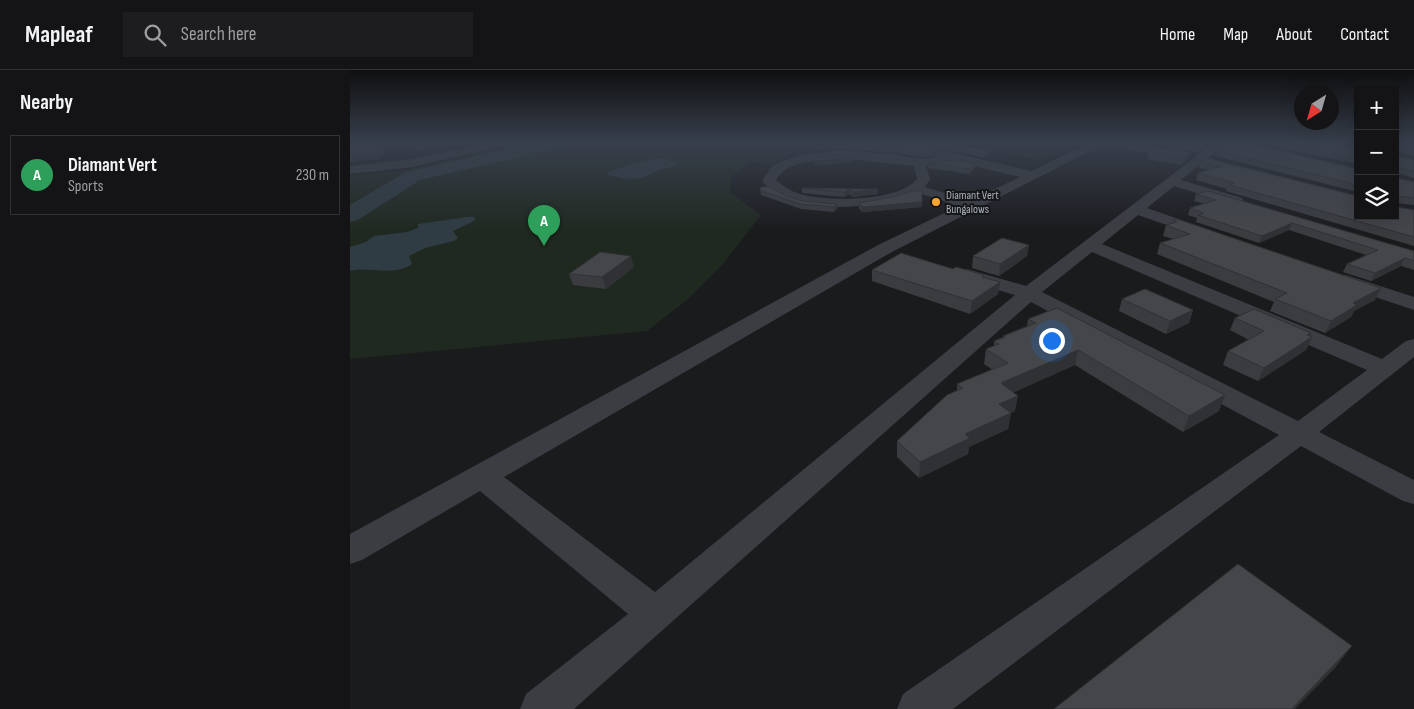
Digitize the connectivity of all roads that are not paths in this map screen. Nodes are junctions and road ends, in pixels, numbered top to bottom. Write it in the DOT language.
graph roads {
  1 [pos="774,172"];
  2 [pos="923,172"];
  3 [pos="1016,172"];
  4 [pos="1042,172"];
  5 [pos="1185,172"];
  6 [pos="1034,176"];
  7 [pos="1170,181"];
  8 [pos="914,188"];
  9 [pos="973,206"];
  10 [pos="1254,206"];
  11 [pos="1136,209"];
  12 [pos="1219,238"];
  13 [pos="1091,245"];
  14 [pos="884,249"];
  15 [pos="911,258"];
  16 [pos="947,268"];
  17 [pos="1330,275"];
  18 [pos="1029,293"];
  19 [pos="1414,304"];
  20 [pos="1414,346"];
  21 [pos="1383,368"];
  22 [pos="1299,434"];
  23 [pos="481,475"];
  24 [pos="1414,493"];
  25 [pos="350,550"];
  26 [pos="656,614"];
  27 [pos="541,709"];
  28 [pos="918,709"];
  1 -- 8 [label="street"];
  2 -- 8 [label="street"];
  3 -- 6 [label="street"];
  4 -- 6 [label="street"];
  5 -- 7 [label="street"];
  6 -- 9 [label="street"];
  7 -- 10 [label="street"];
  7 -- 11 [label="street"];
  8 -- 9 [label="street"];
  9 -- 14 [label="street"];
  11 -- 12 [label="street"];
  11 -- 13 [label="street"];
  13 -- 18 [label="street"];
  13 -- 21 [label="street"];
  14 -- 15 [label="street"];
  14 -- 23 [label="street"];
  16 -- 18 [label="street"];
  17 -- 19 [label="street"];
  18 -- 22 [label="street"];
  18 -- 26 [label="street"];
  20 -- 21 [label="street"];
  21 -- 22 [label="street"];
  22 -- 24 [label="street"];
  22 -- 28 [label="street"];
  23 -- 25 [label="street"];
  23 -- 26 [label="street"];
  26 -- 27 [label="street"];
}
